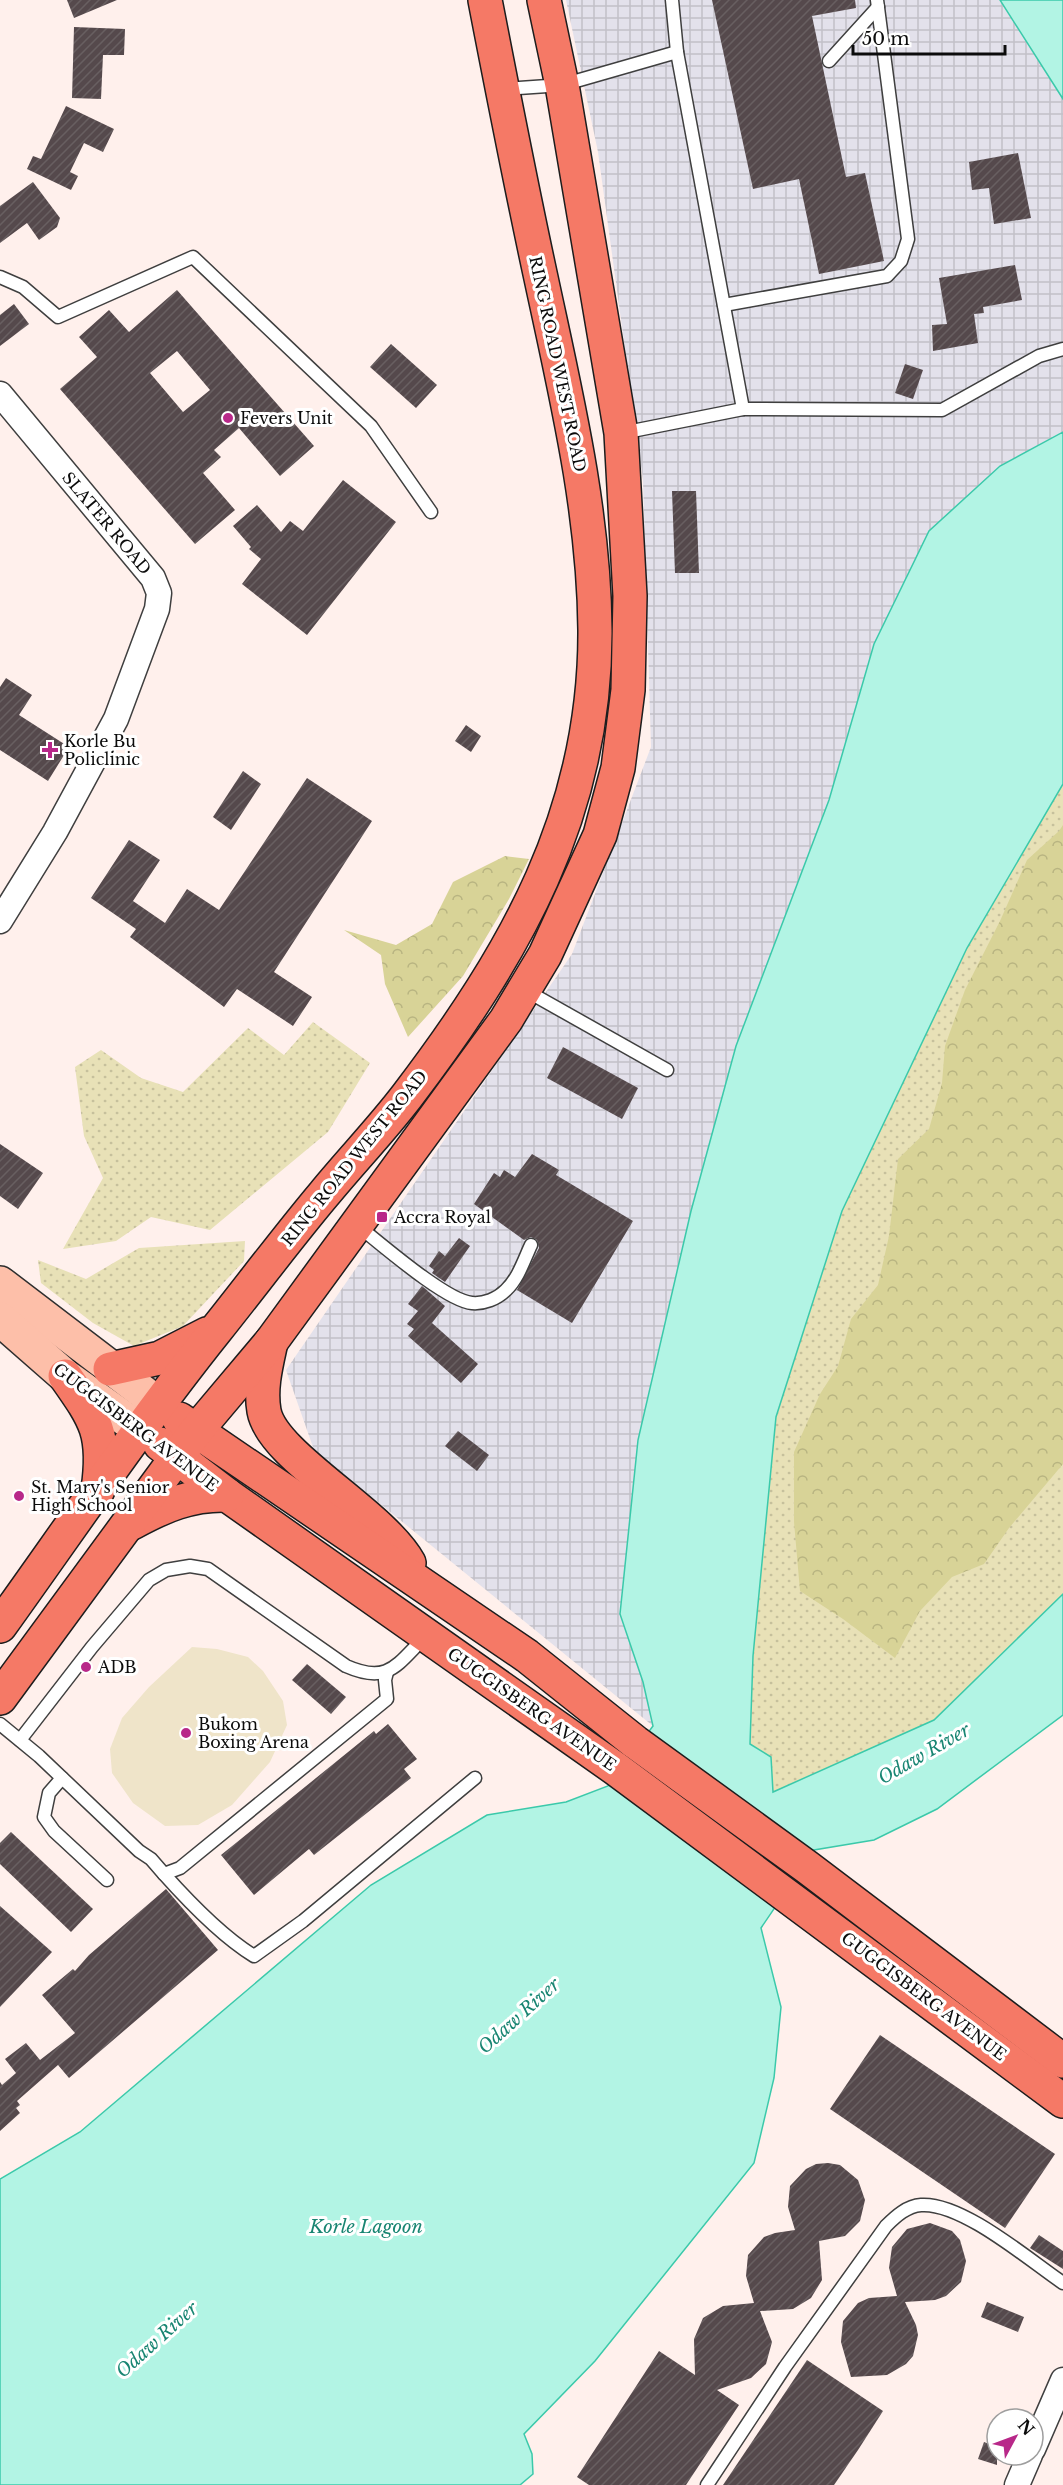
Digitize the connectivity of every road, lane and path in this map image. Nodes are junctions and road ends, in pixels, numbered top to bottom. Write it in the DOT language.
graph roads {
  1 [pos="485,0"];
  2 [pos="544,0"];
  3 [pos="672,0"];
  4 [pos="878,4"];
  5 [pos="677,52"];
  6 [pos="829,61"];
  7 [pos="562,85"];
  8 [pos="502,89"];
  9 [pos="0,276"];
  10 [pos="724,305"];
  11 [pos="1063,350"];
  12 [pos="0,394"];
  13 [pos="743,409"];
  14 [pos="621,434"];
  15 [pos="431,512"];
  16 [pos="0,921"];
  17 [pos="524,989"];
  18 [pos="667,1070"];
  19 [pos="406,1098"];
  20 [pos="356,1224"];
  21 [pos="531,1245"];
  22 [pos="0,1283"];
  23 [pos="0,1319"];
  24 [pos="217,1329"];
  25 [pos="271,1342"];
  26 [pos="110,1369"];
  27 [pos="65,1376"];
  28 [pos="171,1429"];
  29 [pos="98,1491"];
  30 [pos="227,1494"];
  31 [pos="128,1525"];
  32 [pos="478,1621"];
  33 [pos="0,1626"];
  34 [pos="427,1635"];
  35 [pos="387,1672"];
  36 [pos="0,1698"];
  37 [pos="0,1724"];
  38 [pos="20,1740"];
  39 [pos="62,1778"];
  40 [pos="475,1779"];
  41 [pos="164,1874"];
  42 [pos="106,1880"];
  43 [pos="1063,2061"];
  44 [pos="1063,2101"];
  45 [pos="1063,2283"];
  46 [pos="1063,2380"];
  47 [pos="1045,2421"];
  48 [pos="1025,2467"];
  49 [pos="707,2485"];
  50 [pos="1017,2485"];
  1 -- 8 [label="main road, RING ROAD WEST ROAD"];
  2 -- 7 [label="main road, RING ROAD WEST ROAD"];
  3 -- 5 [label="lane"];
  4 -- 6 [label="lane"];
  4 -- 10 [label="lane"];
  5 -- 7 [label="lane"];
  5 -- 10 [label="lane"];
  7 -- 8 [label="lane"];
  7 -- 14 [label="main road, RING ROAD WEST ROAD"];
  8 -- 19 [label="main road, RING ROAD WEST ROAD"];
  9 -- 15 [label="lane"];
  10 -- 13 [label="lane"];
  11 -- 13 [label="lane"];
  12 -- 16 [label="street, SLATER ROAD"];
  13 -- 14 [label="lane"];
  14 -- 17 [label="main road, RING ROAD WEST ROAD"];
  17 -- 18 [label="lane"];
  17 -- 20 [label="main road, RING ROAD WEST ROAD"];
  19 -- 24 [label="main road, RING ROAD WEST ROAD"];
  19 -- 28 [label="main road"];
  20 -- 21 [label="lane"];
  20 -- 25 [label="main road, RING ROAD WEST ROAD"];
  22 -- 26 [label="main road, GUGGISBERG AVENUE"];
  23 -- 27 [label="main road, GUGGISBERG AVENUE"];
  24 -- 26 [label="main road"];
  24 -- 28 [label="main road, RING ROAD WEST ROAD"];
  25 -- 28 [label="main road, RING ROAD WEST ROAD"];
  25 -- 32 [label="main road"];
  26 -- 28 [label="main road, GUGGISBERG AVENUE"];
  27 -- 28 [label="main road, GUGGISBERG AVENUE"];
  27 -- 29 [label="main road"];
  28 -- 29 [label="main road, RING ROAD WEST ROAD"];
  28 -- 30 [label="main road, GUGGISBERG AVENUE"];
  28 -- 31 [label="main road, RING ROAD WEST ROAD"];
  28 -- 32 [label="main road, GUGGISBERG AVENUE"];
  29 -- 33 [label="main road, RING ROAD WEST ROAD"];
  30 -- 31 [label="main road"];
  30 -- 34 [label="main road, GUGGISBERG AVENUE"];
  31 -- 36 [label="main road, RING ROAD WEST ROAD"];
  32 -- 43 [label="main road, GUGGISBERG AVENUE"];
  34 -- 35 [label="lane"];
  34 -- 44 [label="main road, GUGGISBERG AVENUE"];
  35 -- 38 [label="lane"];
  35 -- 41 [label="lane"];
  37 -- 38 [label="lane"];
  38 -- 39 [label="lane"];
  39 -- 41 [label="lane"];
  39 -- 42 [label="lane"];
  40 -- 41 [label="lane"];
  45 -- 49 [label="lane"];
  46 -- 47 [label="street"];
  48 -- 50 [label="street"];
}
